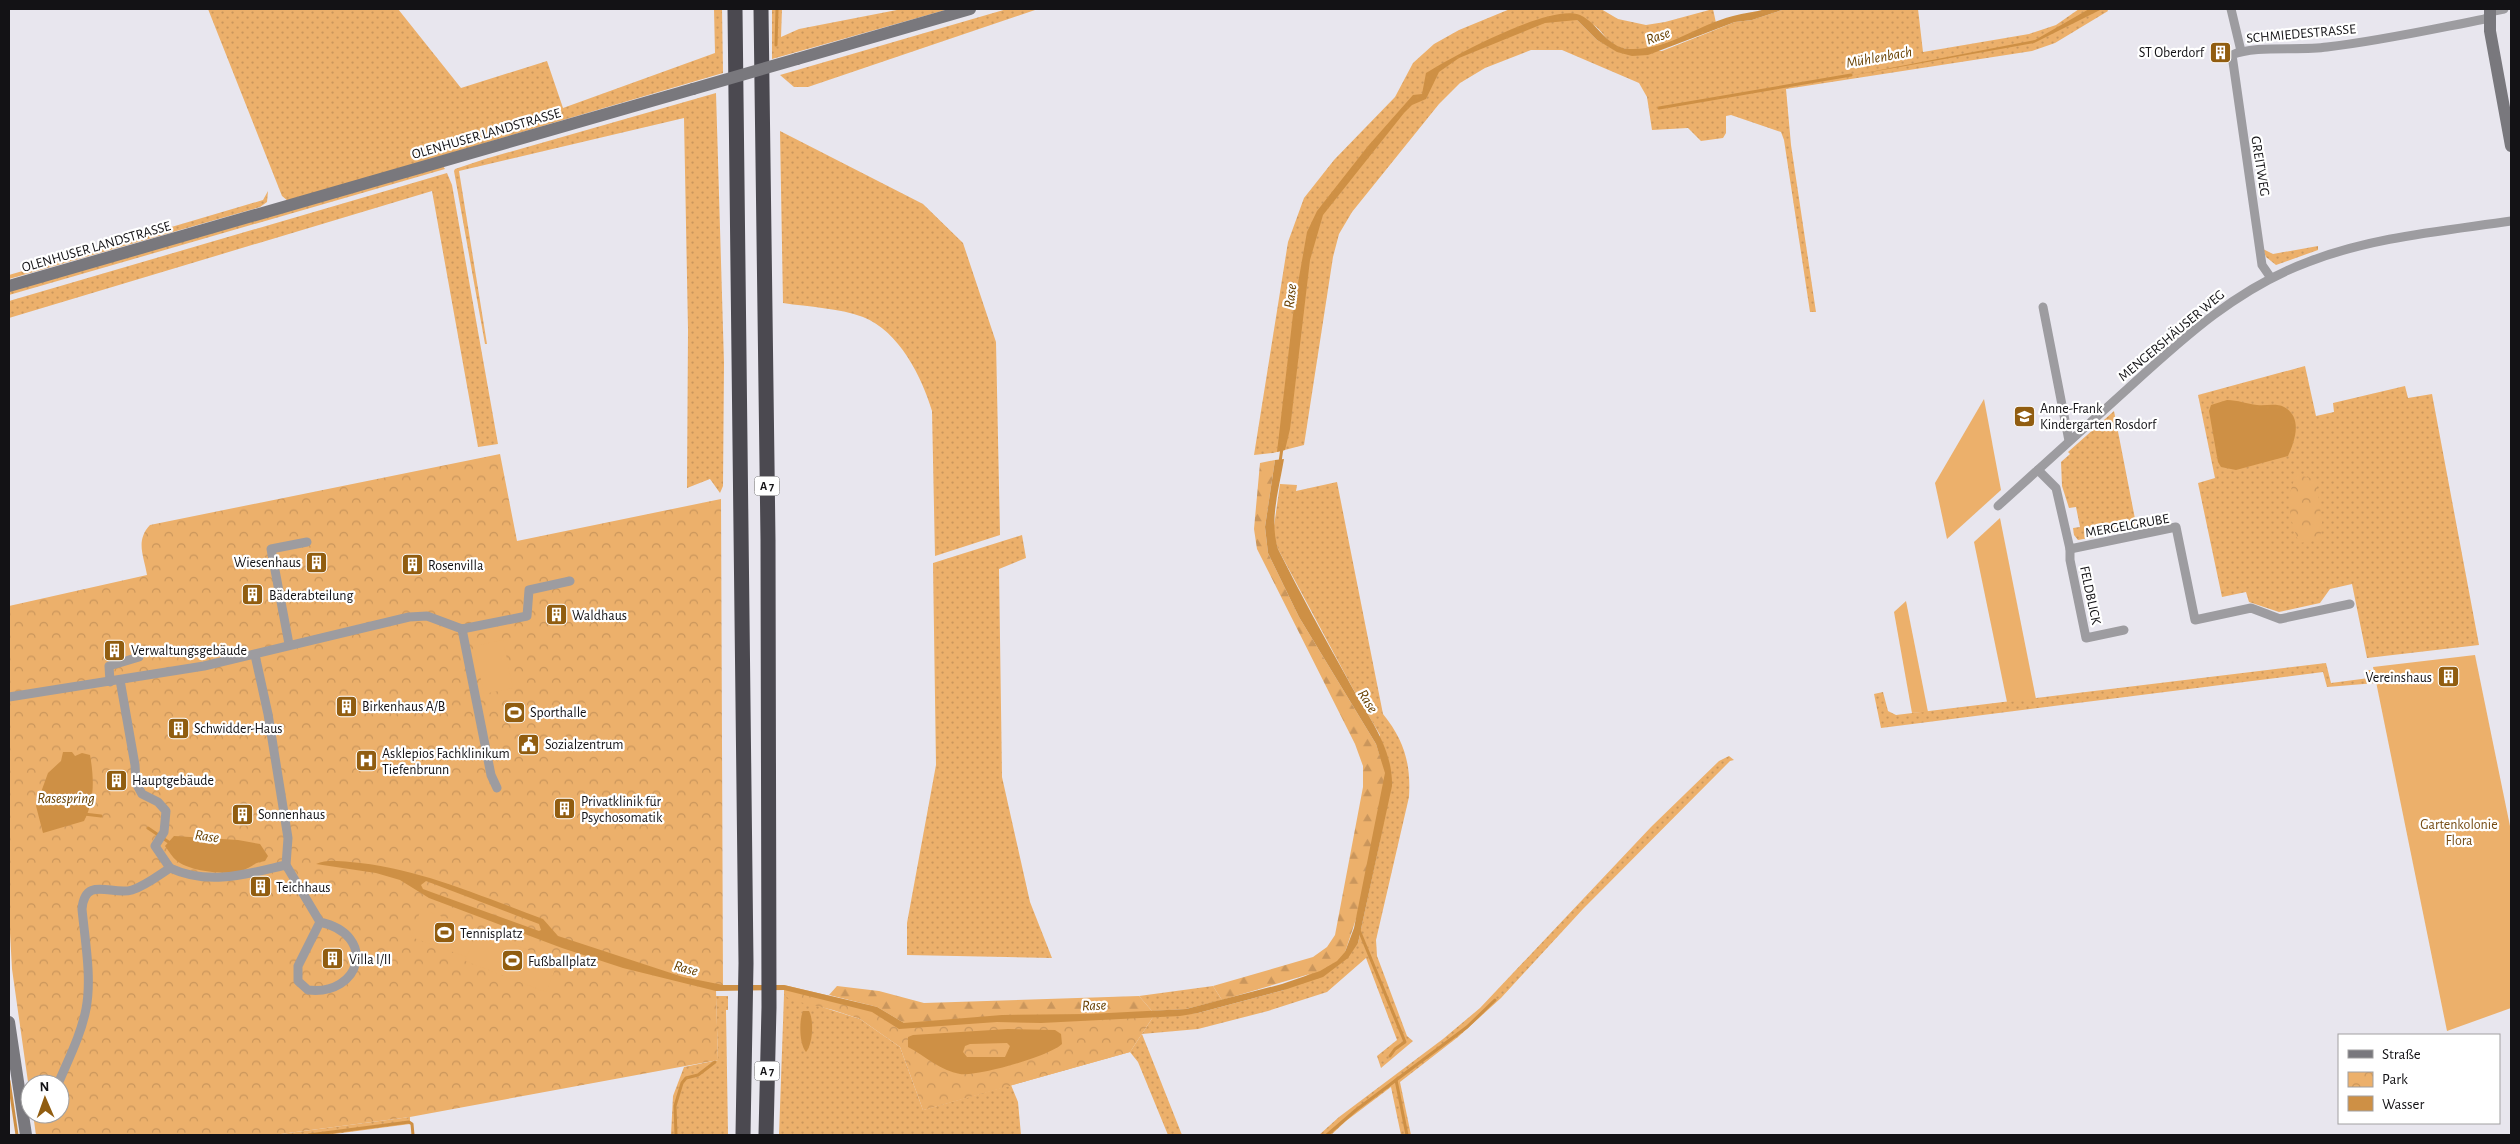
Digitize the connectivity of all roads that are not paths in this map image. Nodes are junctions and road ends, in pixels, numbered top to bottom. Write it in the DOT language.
graph roads {
  1 [pos="735,9"];
  2 [pos="761,9"];
  3 [pos="970,9"];
  4 [pos="2231,9"];
  5 [pos="2504,9"];
  6 [pos="2490,12"];
  7 [pos="2241,51"];
  8 [pos="2232,55"];
  9 [pos="2511,146"];
  10 [pos="2511,221"];
  11 [pos="2271,278"];
  12 [pos="9,286"];
  13 [pos="2043,307"];
  14 [pos="2069,442"];
  15 [pos="2038,470"];
  16 [pos="1998,506"];
  17 [pos="307,542"];
  18 [pos="2070,549"];
  19 [pos="570,581"];
  20 [pos="2350,604"];
  21 [pos="462,630"];
  22 [pos="2124,630"];
  23 [pos="289,644"];
  24 [pos="255,655"];
  25 [pos="139,657"];
  26 [pos="126,662"];
  27 [pos="125,680"];
  28 [pos="110,682"];
  29 [pos="9,697"];
  30 [pos="497,788"];
  31 [pos="286,865"];
  32 [pos="170,868"];
  33 [pos="320,922"];
  34 [pos="9,1022"];
  35 [pos="62,1074"];
  36 [pos="26,1135"];
  37 [pos="743,1135"];
  38 [pos="766,1135"];
  1 -- 37 [label="highway, A 7"];
  2 -- 38 [label="highway, A 7"];
  3 -- 12 [label="street, OLENHUSER LANDSTRASSE, bridge"];
  4 -- 7 [label="street"];
  5 -- 6 [label="street, SCHMIEDESTRASSE"];
  6 -- 7 [label="street, SCHMIEDESTRASSE"];
  6 -- 9 [label="street"];
  7 -- 8 [label="street, SCHMIEDESTRASSE"];
  8 -- 11 [label="street, GREITWEG"];
  10 -- 11 [label="street, MENGERSHÄUSER WEG"];
  11 -- 14 [label="street, MENGERSHÄUSER WEG"];
  13 -- 14 [label="street"];
  14 -- 15 [label="street, MENGERSHÄUSER WEG"];
  15 -- 16 [label="street, MENGERSHÄUSER WEG"];
  15 -- 18 [label="street, MERGELGRUBE"];
  17 -- 23 [label="street"];
  18 -- 20 [label="street, MERGELGRUBE"];
  18 -- 22 [label="street, FELDBLICK"];
  19 -- 21 [label="street"];
  21 -- 23 [label="street"];
  21 -- 30 [label="street"];
  23 -- 24 [label="street"];
  24 -- 27 [label="street"];
  24 -- 31 [label="street"];
  25 -- 26 [label="street"];
  26 -- 27 [label="street"];
  26 -- 28 [label="street"];
  27 -- 28 [label="street"];
  27 -- 32 [label="street"];
  28 -- 29 [label="street"];
  31 -- 32 [label="street"];
  31 -- 33 [label="street"];
  32 -- 35 [label="street"];
  33 -- 33 [label="street"];
  34 -- 36 [label="street"];
}
